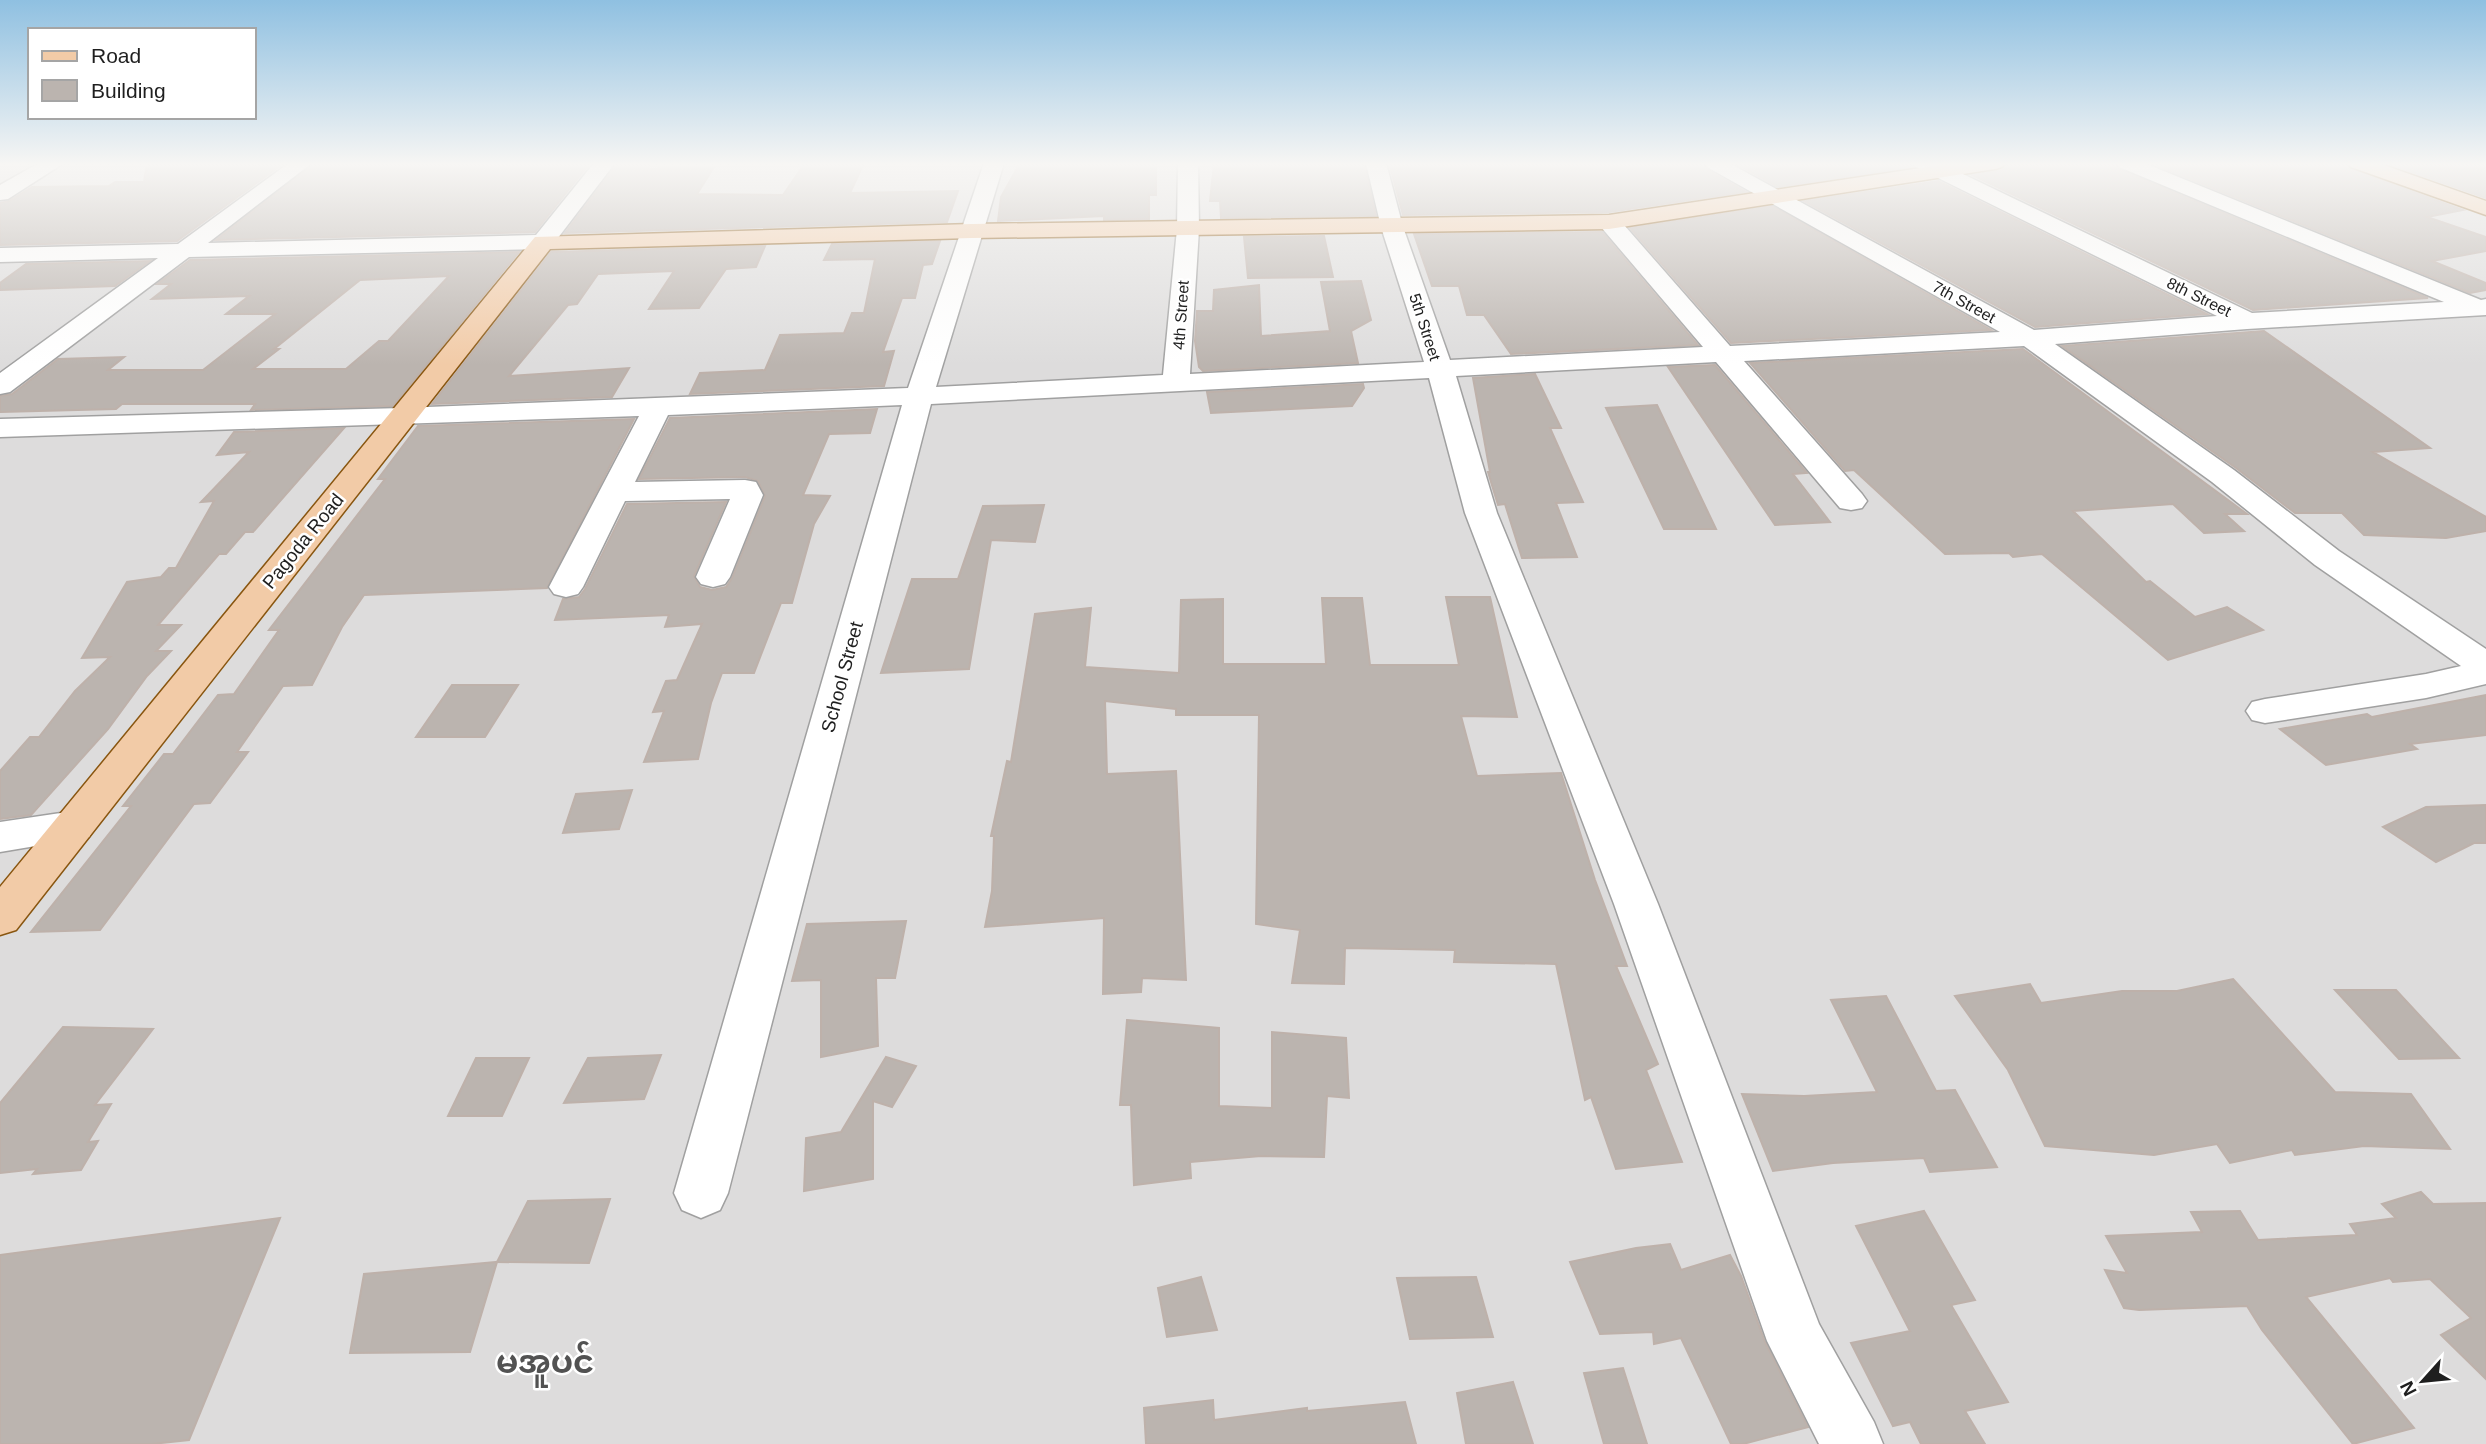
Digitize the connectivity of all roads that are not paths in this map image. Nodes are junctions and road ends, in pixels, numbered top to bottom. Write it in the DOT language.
graph roads {
  1 [pos="211,230"];
  2 [pos="552,230"];
  3 [pos="1038,230"];
  4 [pos="1188,230"];
  5 [pos="1393,230"];
  6 [pos="1616,230"];
  7 [pos="1836,230"];
  8 [pos="2062,230"];
  9 [pos="2293,230"];
  10 [pos="972,231"];
  11 [pos="543,242"];
  12 [pos="184,250"];
  13 [pos="0,255"];
  14 [pos="2483,307"];
  15 [pos="2247,321"];
  16 [pos="2030,338"];
  17 [pos="1722,352"];
  18 [pos="1440,369"];
  19 [pos="1176,383"];
  20 [pos="0,386"];
  21 [pos="919,396"];
  22 [pos="658,406"];
  23 [pos="402,417"];
  24 [pos="0,428"];
  25 [pos="614,492"];
  26 [pos="1851,501"];
  27 [pos="713,577"];
  28 [pos="566,587"];
  29 [pos="2486,666"];
  30 [pos="2486,672"];
  31 [pos="2265,711"];
  32 [pos="74,826"];
  33 [pos="0,837"];
  34 [pos="0,918"];
  35 [pos="701,1193"];
  36 [pos="1852,1444"];
  1 -- 12 [label="street"];
  2 -- 11 [label="street, Pagoda Road"];
  3 -- 10 [label="main road"];
  4 -- 19 [label="street, 4th Street"];
  5 -- 18 [label="street, 5th Street"];
  6 -- 17 [label="street"];
  7 -- 16 [label="street, 7th Street"];
  8 -- 15 [label="street, 8th Street"];
  9 -- 14 [label="street"];
  10 -- 11 [label="main road"];
  10 -- 21 [label="street, School Street"];
  11 -- 12 [label="street"];
  11 -- 23 [label="main road, Pagoda Road"];
  12 -- 13 [label="street"];
  12 -- 20 [label="street"];
  14 -- 15 [label="street"];
  15 -- 16 [label="street"];
  16 -- 17 [label="street"];
  16 -- 29 [label="street, 7th Street"];
  17 -- 18 [label="street"];
  17 -- 26 [label="street"];
  18 -- 19 [label="street"];
  18 -- 36 [label="street, 5th Street"];
  19 -- 21 [label="street"];
  21 -- 22 [label="street"];
  21 -- 35 [label="street, School Street"];
  22 -- 23 [label="street"];
  22 -- 25 [label="street"];
  23 -- 24 [label="street"];
  23 -- 32 [label="main road, Pagoda Road"];
  25 -- 27 [label="street"];
  25 -- 28 [label="street"];
  30 -- 31 [label="street"];
  32 -- 33 [label="street"];
  32 -- 34 [label="main road, Pagoda Road"];
}
